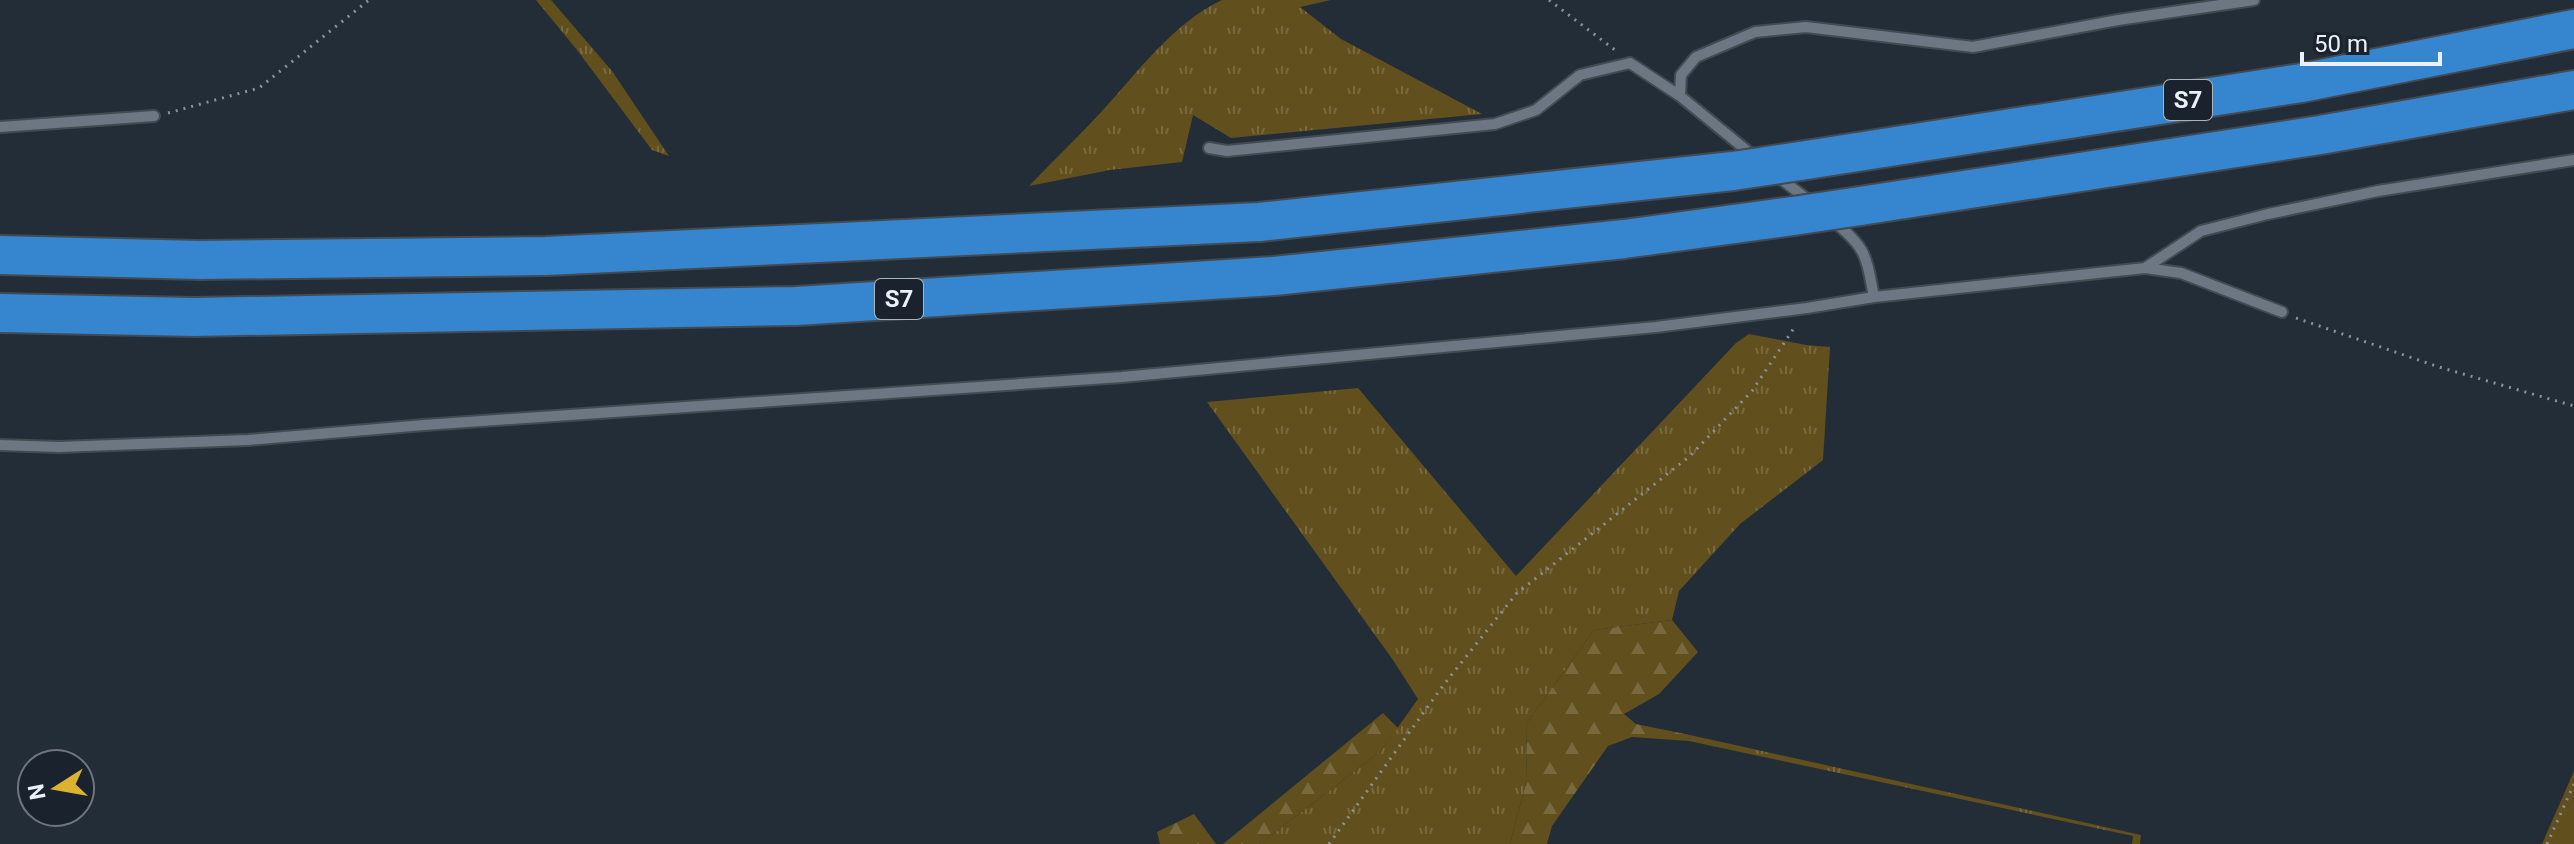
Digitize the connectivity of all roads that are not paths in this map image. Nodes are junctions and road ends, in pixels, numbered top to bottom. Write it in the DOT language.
graph roads {
  1 [pos="2254,0"];
  2 [pos="2574,29"];
  3 [pos="2574,90"];
  4 [pos="1680,96"];
  5 [pos="154,116"];
  6 [pos="0,127"];
  7 [pos="1209,148"];
  8 [pos="2574,160"];
  9 [pos="0,255"];
  10 [pos="2145,268"];
  11 [pos="1874,297"];
  12 [pos="2282,312"];
  13 [pos="0,313"];
  14 [pos="0,445"];
  1 -- 4 [label="lane"];
  2 -- 9 [label="highway, S7, bridge"];
  3 -- 13 [label="highway, S7, bridge"];
  4 -- 7 [label="lane"];
  4 -- 11 [label="lane"];
  5 -- 6 [label="lane"];
  8 -- 10 [label="lane"];
  10 -- 11 [label="lane"];
  10 -- 12 [label="lane"];
  11 -- 14 [label="lane"];
}
